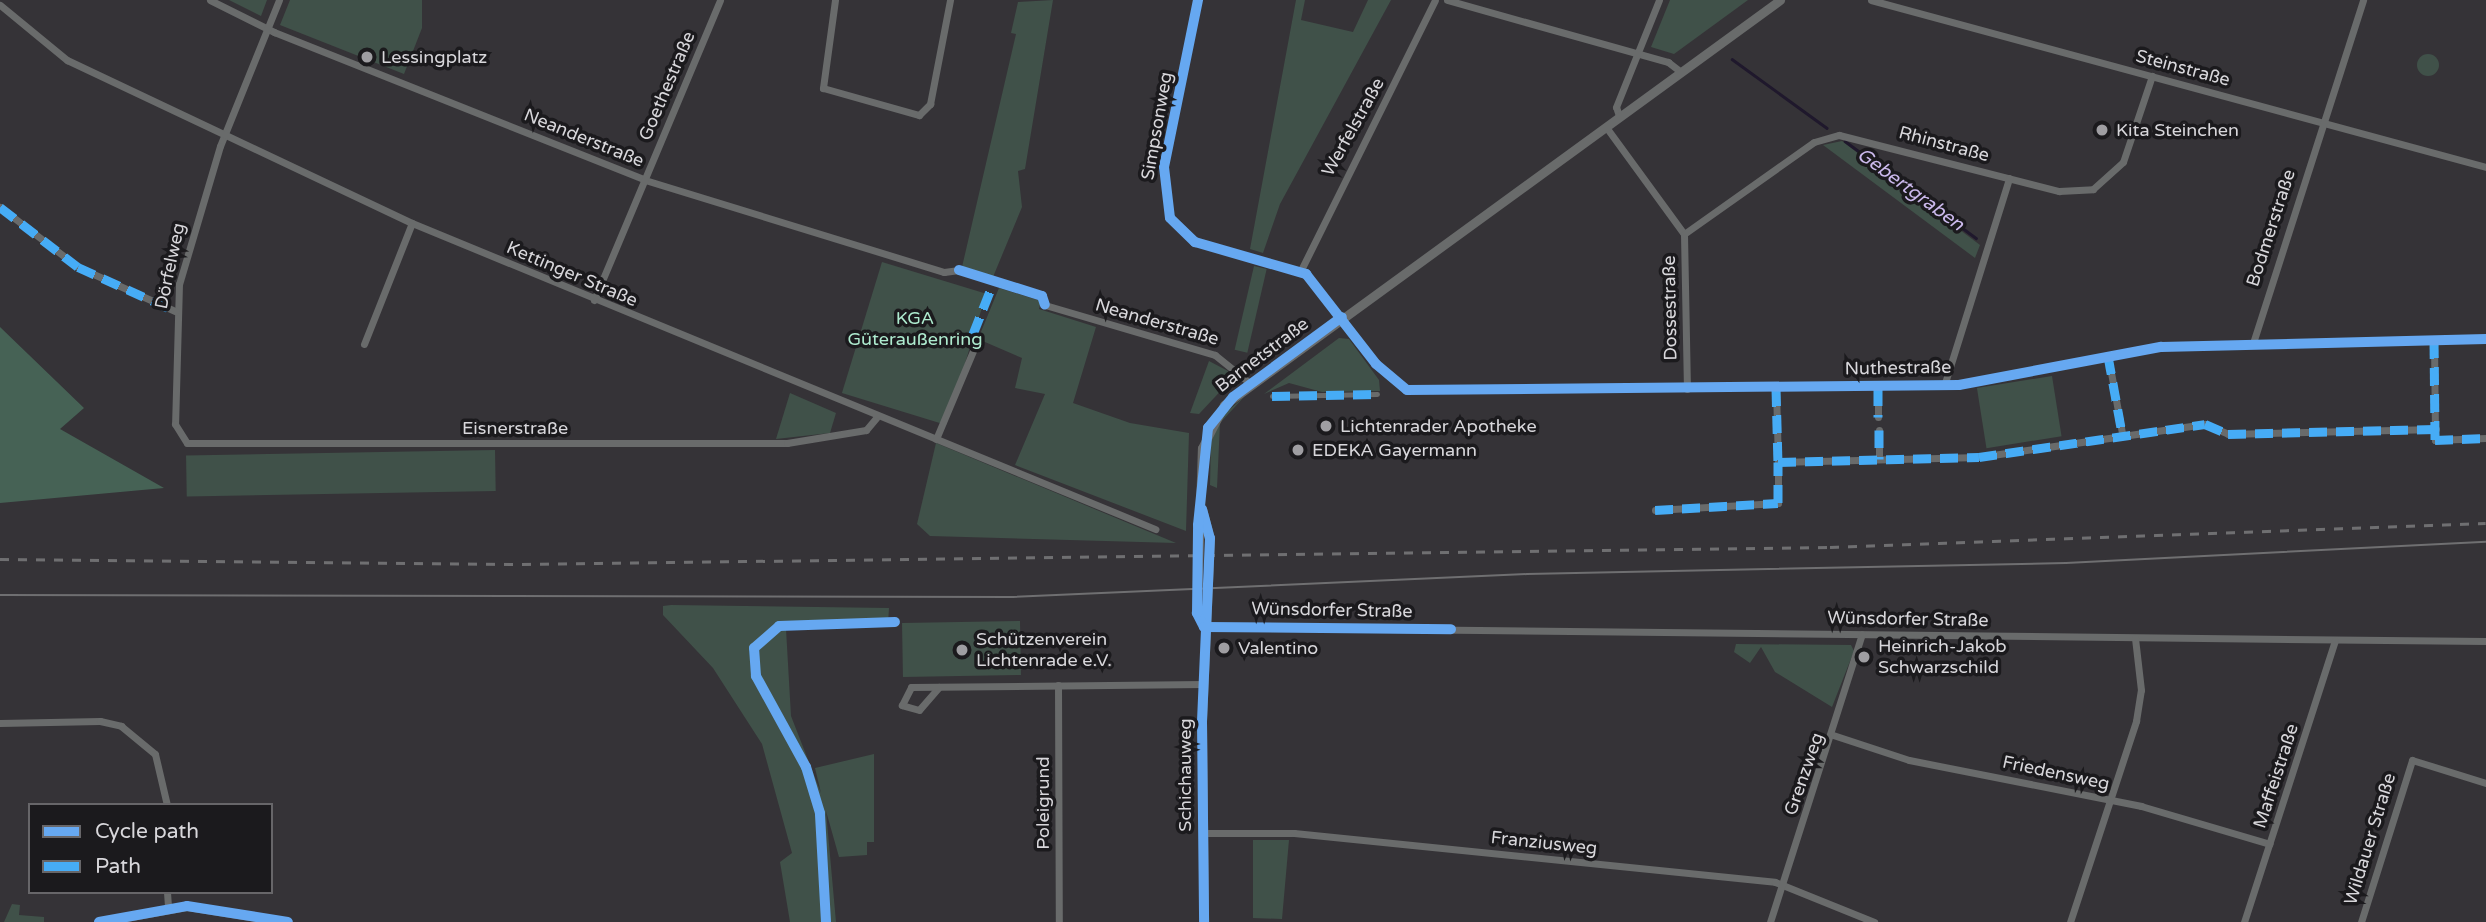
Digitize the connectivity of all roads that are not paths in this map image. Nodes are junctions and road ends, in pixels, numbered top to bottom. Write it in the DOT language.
graph roads {
  1 [pos="210,0"];
  2 [pos="279,0"];
  3 [pos="720,0"];
  4 [pos="835,0"];
  5 [pos="950,0"];
  6 [pos="1198,0"];
  7 [pos="1435,0"];
  8 [pos="1447,0"];
  9 [pos="1660,0"];
  10 [pos="1780,0"];
  11 [pos="1871,0"];
  12 [pos="2362,0"];
  13 [pos="0,5"];
  14 [pos="267,29"];
  15 [pos="1638,54"];
  16 [pos="1681,72"];
  17 [pos="2152,76"];
  18 [pos="1619,116"];
  19 [pos="2322,122"];
  20 [pos="1605,127"];
  21 [pos="224,137"];
  22 [pos="2486,167"];
  23 [pos="2010,178"];
  24 [pos="645,180"];
  25 [pos="0,207"];
  26 [pos="412,223"];
  27 [pos="1684,234"];
  28 [pos="959,270"];
  29 [pos="1301,270"];
  30 [pos="594,300"];
  31 [pos="1045,304"];
  32 [pos="176,311"];
  33 [pos="1342,317"];
  34 [pos="2486,339"];
  35 [pos="2434,340"];
  36 [pos="364,344"];
  37 [pos="2252,344"];
  38 [pos="975,346"];
  39 [pos="2108,356"];
  40 [pos="1251,384"];
  41 [pos="1944,386"];
  42 [pos="1878,387"];
  43 [pos="1776,388"];
  44 [pos="1687,389"];
  45 [pos="1377,394"];
  46 [pos="1272,396"];
  47 [pos="175,406"];
  48 [pos="1878,417"];
  49 [pos="876,418"];
  50 [pos="2436,429"];
  51 [pos="1879,430"];
  52 [pos="2122,433"];
  53 [pos="2486,438"];
  54 [pos="936,439"];
  55 [pos="1879,459"];
  56 [pos="1778,462"];
  57 [pos="1655,510"];
  58 [pos="1155,529"];
  59 [pos="1204,627"];
  60 [pos="1862,634"];
  61 [pos="2134,638"];
  62 [pos="2334,640"];
  63 [pos="2486,641"];
  64 [pos="1203,684"];
  65 [pos="1058,685"];
  66 [pos="939,687"];
  67 [pos="0,723"];
  68 [pos="1833,736"];
  69 [pos="2486,783"];
  70 [pos="2111,801"];
  71 [pos="167,803"];
  72 [pos="1203,833"];
  73 [pos="2270,844"];
  74 [pos="1783,884"];
  75 [pos="167,894"];
  76 [pos="168,907"];
  77 [pos="99,922"];
  78 [pos="288,922"];
  79 [pos="1059,922"];
  80 [pos="1204,922"];
  81 [pos="1770,922"];
  82 [pos="1874,922"];
  83 [pos="2070,922"];
  84 [pos="2244,922"];
  85 [pos="2361,922"];
  1 -- 14 [label="street, Neanderstraße"];
  2 -- 14 [label="street, Dörfelweg"];
  3 -- 24 [label="street, Goethestraße"];
  4 -- 5 [label="street"];
  6 -- 29 [label="street, Simpsonweg"];
  7 -- 29 [label="street, Werfelstraße"];
  8 -- 15 [label="street"];
  9 -- 15 [label="street"];
  10 -- 16 [label="street, Barnetstraße"];
  11 -- 17 [label="street, Steinstraße"];
  12 -- 19 [label="street, Bodmerstraße"];
  13 -- 21 [label="street, Kettinger Straße"];
  14 -- 21 [label="street, Dörfelweg"];
  14 -- 24 [label="street, Neanderstraße"];
  15 -- 16 [label="street"];
  15 -- 18 [label="street"];
  16 -- 18 [label="street, Barnetstraße"];
  17 -- 19 [label="street, Steinstraße"];
  17 -- 23 [label="street, Rhinstraße"];
  18 -- 20 [label="street, Barnetstraße"];
  19 -- 22 [label="street, Steinstraße"];
  19 -- 37 [label="street, Bodmerstraße"];
  20 -- 27 [label="street, Dossestraße"];
  20 -- 33 [label="street, Barnetstraße"];
  21 -- 26 [label="street, Kettinger Straße"];
  21 -- 32 [label="street, Dörfelweg"];
  23 -- 27 [label="street, Rhinstraße"];
  23 -- 41 [label="street"];
  24 -- 28 [label="street, Neanderstraße"];
  24 -- 30 [label="street, Goethestraße"];
  25 -- 32 [label="street"];
  26 -- 30 [label="street, Kettinger Straße"];
  26 -- 36 [label="street"];
  27 -- 44 [label="street, Dossestraße"];
  29 -- 33 [label="street"];
  30 -- 49 [label="street, Kettinger Straße"];
  31 -- 40 [label="street, Neanderstraße"];
  32 -- 47 [label="street, Dörfelweg"];
  33 -- 40 [label="street, Barnetstraße"];
  33 -- 44 [label="street, Nuthestraße"];
  34 -- 35 [label="street, Nuthestraße"];
  35 -- 37 [label="street, Nuthestraße"];
  35 -- 50 [label="street"];
  37 -- 39 [label="street, Nuthestraße"];
  38 -- 54 [label="street"];
  39 -- 41 [label="street, Nuthestraße"];
  39 -- 52 [label="street"];
  40 -- 59 [label="street, Barnetstraße"];
  41 -- 42 [label="street, Nuthestraße"];
  42 -- 43 [label="street, Nuthestraße"];
  42 -- 48 [label="street, Nuthestraße"];
  43 -- 44 [label="street, Nuthestraße"];
  43 -- 56 [label="street"];
  45 -- 46 [label="street"];
  47 -- 49 [label="street, Eisnerstraße"];
  49 -- 54 [label="street, Kettinger Straße"];
  50 -- 52 [label="street"];
  50 -- 53 [label="street"];
  51 -- 55 [label="street"];
  52 -- 55 [label="street"];
  54 -- 58 [label="street, Kettinger Straße"];
  55 -- 56 [label="street"];
  56 -- 57 [label="street"];
  59 -- 60 [label="street, Wünsdorfer Straße"];
  59 -- 64 [label="street, Schichauweg"];
  60 -- 61 [label="street, Wünsdorfer Straße"];
  60 -- 68 [label="street, Grenzweg"];
  61 -- 62 [label="street, Wünsdorfer Straße"];
  61 -- 70 [label="street"];
  62 -- 63 [label="street, Wünsdorfer Straße"];
  62 -- 73 [label="street, Maffeistraße"];
  64 -- 65 [label="street"];
  64 -- 72 [label="street, Schichauweg"];
  65 -- 66 [label="street"];
  65 -- 79 [label="street, Poleigrund"];
  66 -- 66 [label="street"];
  67 -- 71 [label="street"];
  68 -- 70 [label="street, Friedensweg"];
  68 -- 74 [label="street, Grenzweg"];
  69 -- 85 [label="street, Wildauer Straße"];
  70 -- 73 [label="street, Friedensweg"];
  70 -- 83 [label="street"];
  72 -- 74 [label="street, Franziusweg"];
  72 -- 80 [label="street, Schichauweg"];
  73 -- 84 [label="street, Maffeistraße"];
  74 -- 81 [label="street, Grenzweg"];
  74 -- 82 [label="street, Franziusweg"];
  75 -- 76 [label="street"];
  76 -- 77 [label="street"];
  76 -- 78 [label="street"];
}
